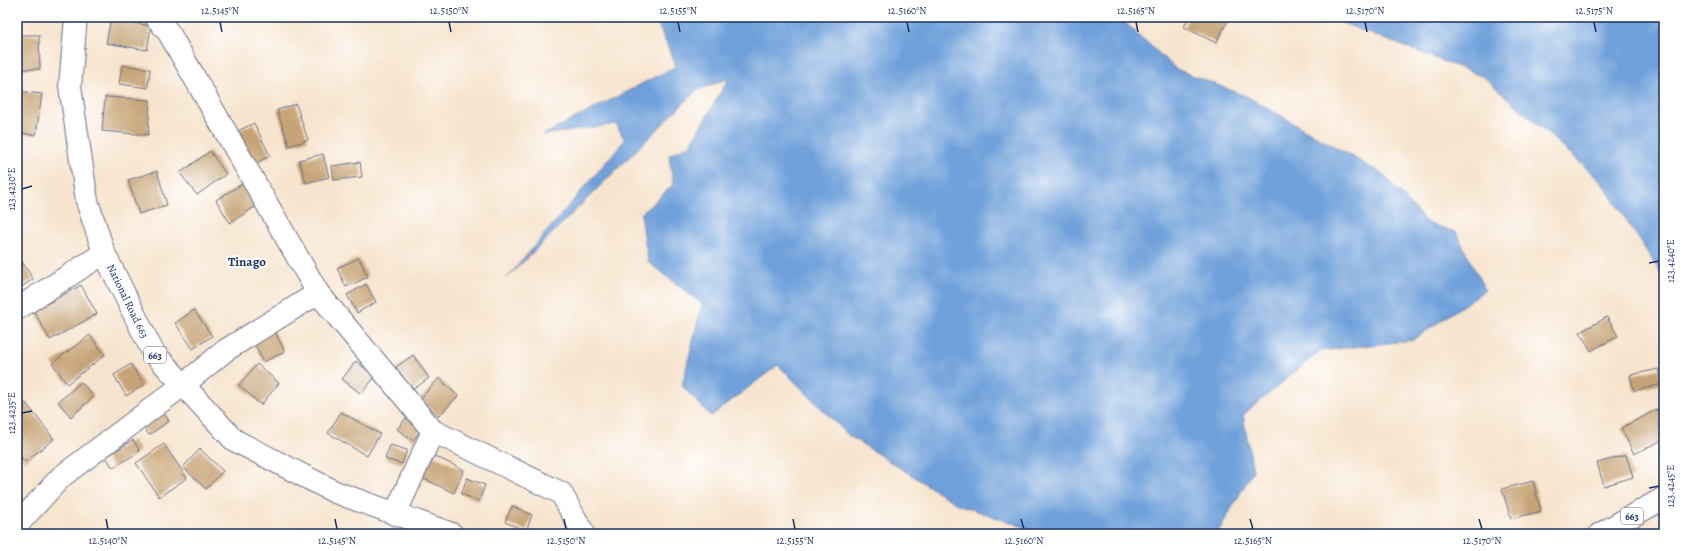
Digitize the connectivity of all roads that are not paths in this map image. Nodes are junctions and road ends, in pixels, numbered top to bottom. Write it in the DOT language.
graph roads {
  1 [pos="76,17"];
  2 [pos="156,17"];
  3 [pos="104,253"];
  4 [pos="318,293"];
  5 [pos="17,309"];
  6 [pos="183,385"];
  7 [pos="433,431"];
  8 [pos="1664,498"];
  9 [pos="395,514"];
  10 [pos="17,525"];
  11 [pos="452,534"];
  12 [pos="584,534"];
  13 [pos="1600,534"];
  1 -- 3 [label="street, National Road 663 / 663"];
  2 -- 4 [label="street"];
  3 -- 5 [label="street"];
  3 -- 6 [label="street, National Road 663 / 663"];
  4 -- 6 [label="street"];
  4 -- 7 [label="street"];
  6 -- 9 [label="street, National Road 663 / 663"];
  6 -- 10 [label="street"];
  7 -- 9 [label="street"];
  7 -- 12 [label="street"];
  8 -- 13 [label="street, 663"];
  9 -- 11 [label="street, National Road 663 / 663"];
}
